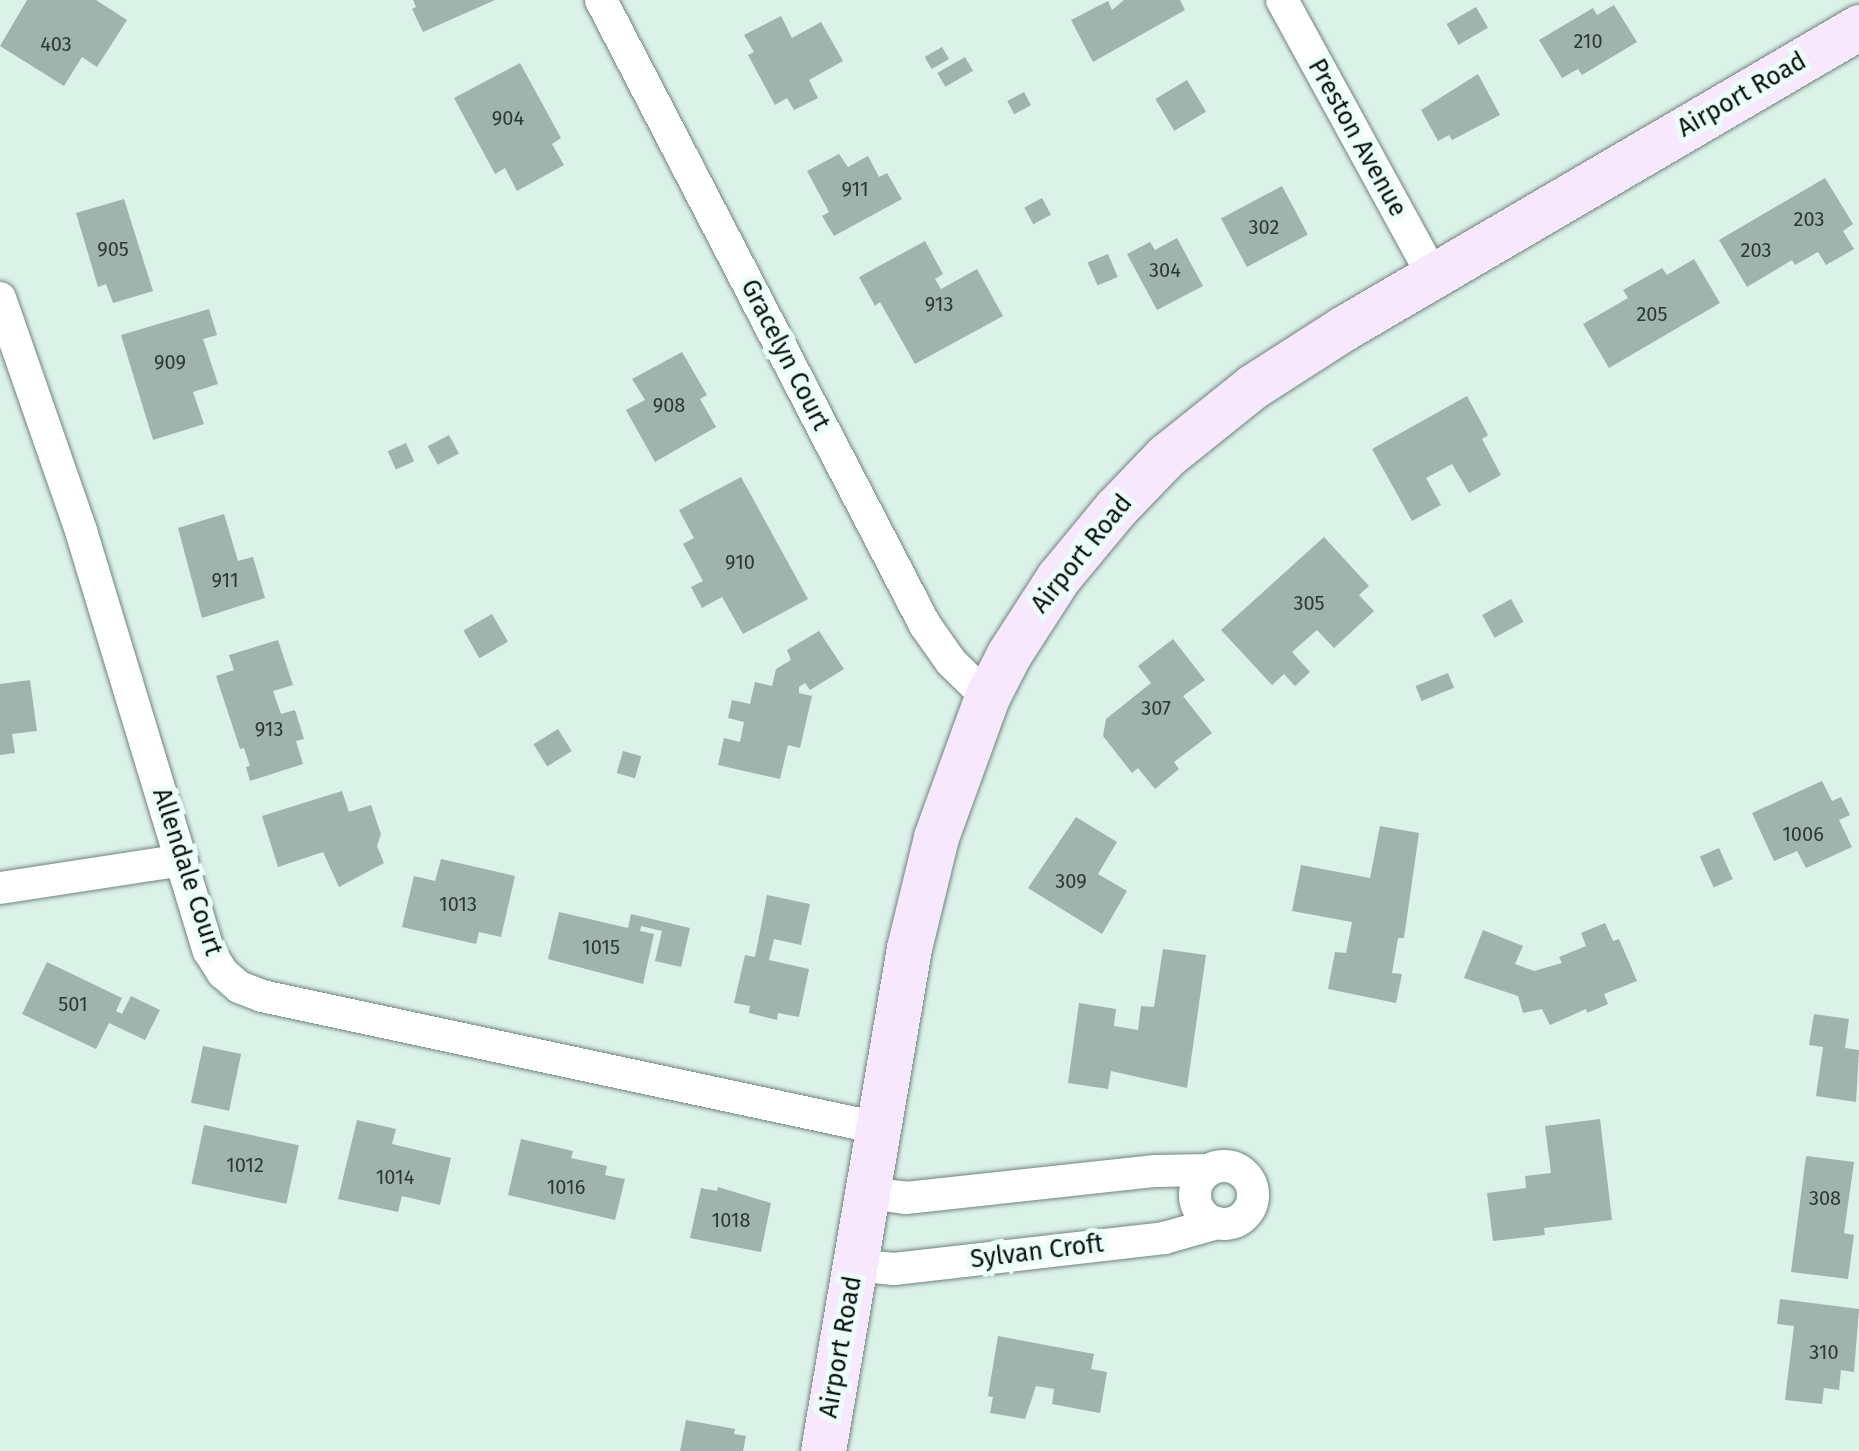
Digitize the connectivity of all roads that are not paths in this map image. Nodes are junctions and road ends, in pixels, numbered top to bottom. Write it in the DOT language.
graph roads {
  1 [pos="601,0"];
  2 [pos="1282,0"];
  3 [pos="1859,26"];
  4 [pos="1433,276"];
  5 [pos="0,298"];
  6 [pos="987,697"];
  7 [pos="182,860"];
  8 [pos="0,888"];
  9 [pos="878,1128"];
  10 [pos="1210,1170"];
  11 [pos="867,1193"];
  12 [pos="1217,1223"];
  13 [pos="854,1265"];
  14 [pos="823,1451"];
  1 -- 6 [label="street, Gracelyn Court"];
  2 -- 4 [label="street, Preston Avenue"];
  3 -- 4 [label="street, Airport Road"];
  4 -- 6 [label="street, Airport Road"];
  5 -- 7 [label="street, Allendale Court"];
  6 -- 9 [label="street, Airport Road"];
  7 -- 8 [label="street"];
  7 -- 9 [label="street, Allendale Court"];
  9 -- 11 [label="street, Airport Road"];
  10 -- 11 [label="street, Sylvan Croft"];
  10 -- 12 [label="street"];
  10 -- 12 [label="street, Sylvan Croft"];
  11 -- 13 [label="street, Airport Road"];
  12 -- 13 [label="street, Sylvan Croft"];
  13 -- 14 [label="street, Airport Road"];
}
